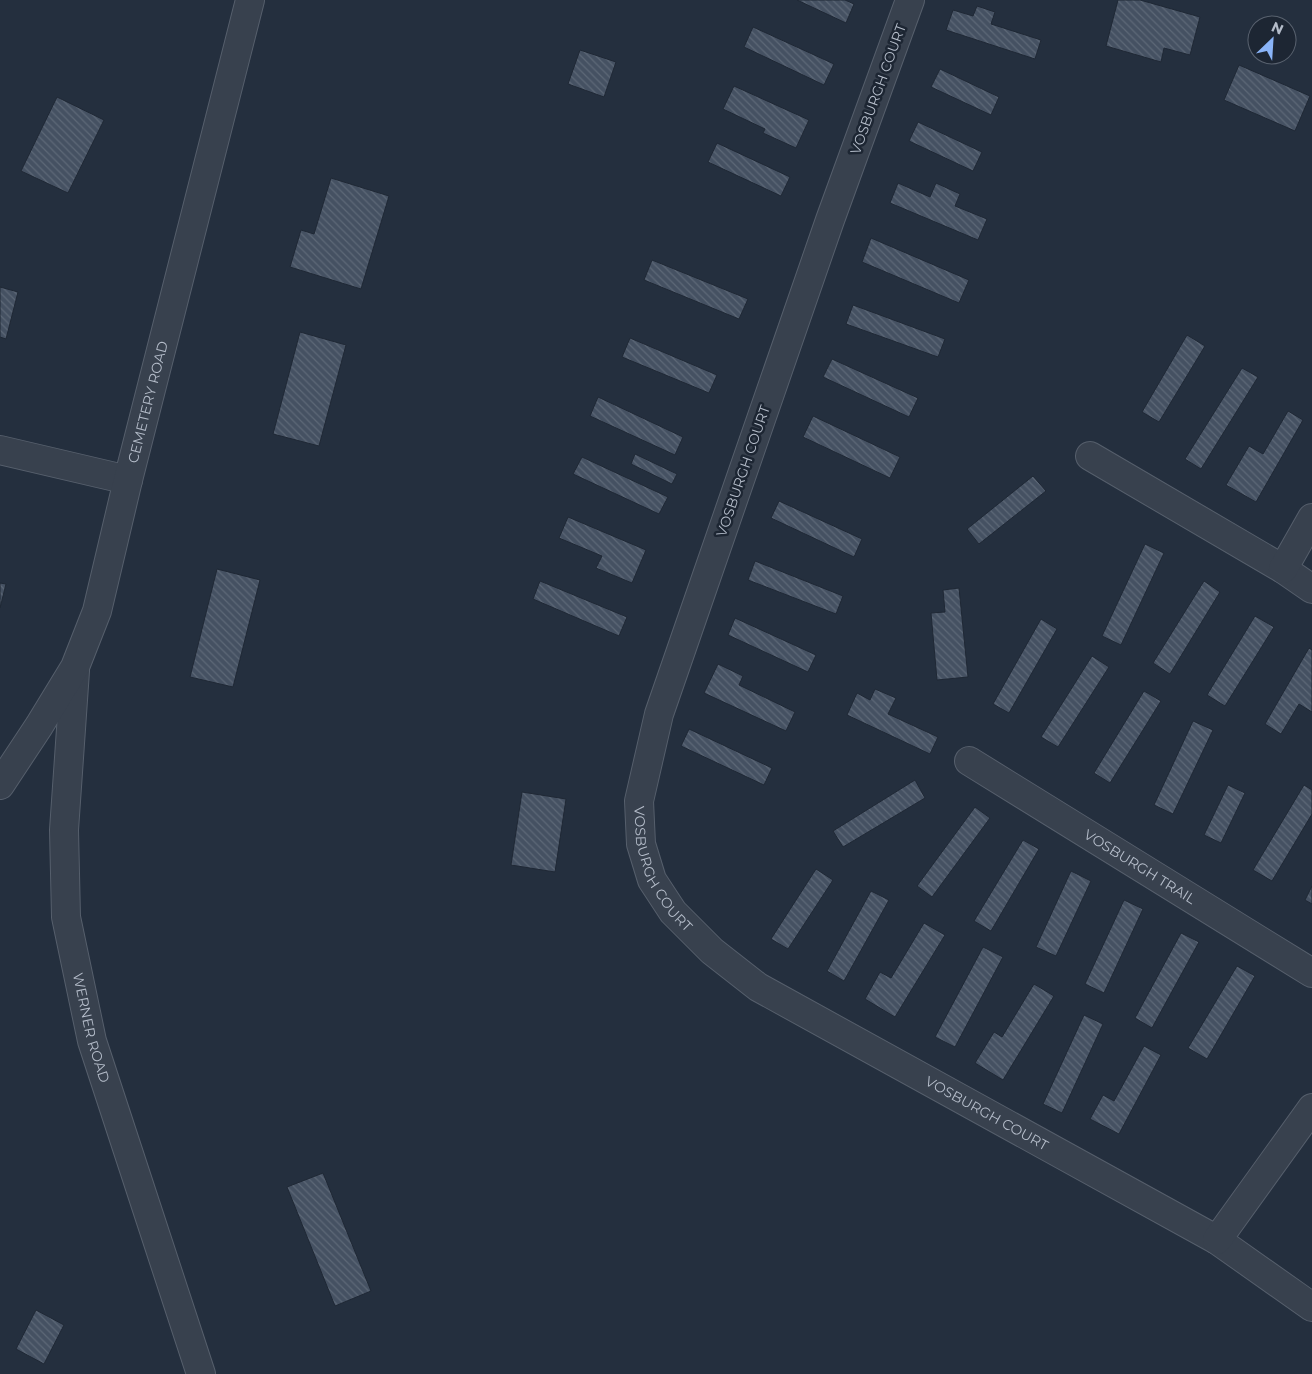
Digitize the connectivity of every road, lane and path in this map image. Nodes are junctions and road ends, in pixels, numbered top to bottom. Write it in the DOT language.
graph roads {
  1 [pos="250,0"];
  2 [pos="910,0"];
  3 [pos="0,450"];
  4 [pos="1090,456"];
  5 [pos="128,480"];
  6 [pos="1312,518"];
  7 [pos="1283,569"];
  8 [pos="1312,589"];
  9 [pos="75,667"];
  10 [pos="969,761"];
  11 [pos="0,785"];
  12 [pos="1312,973"];
  13 [pos="1312,1108"];
  14 [pos="1217,1240"];
  15 [pos="1312,1308"];
  16 [pos="200,1374"];
  1 -- 5 [label="street, CEMETERY ROAD"];
  2 -- 14 [label="street, VOSBURGH COURT"];
  3 -- 5 [label="street"];
  4 -- 7 [label="street"];
  5 -- 9 [label="street, CEMETERY ROAD"];
  6 -- 7 [label="street"];
  7 -- 8 [label="street"];
  9 -- 11 [label="street, CEMETERY ROAD"];
  9 -- 16 [label="street, WERNER ROAD"];
  10 -- 12 [label="street, VOSBURGH TRAIL"];
  13 -- 14 [label="street"];
  14 -- 15 [label="street, VOSBURGH COURT"];
}
